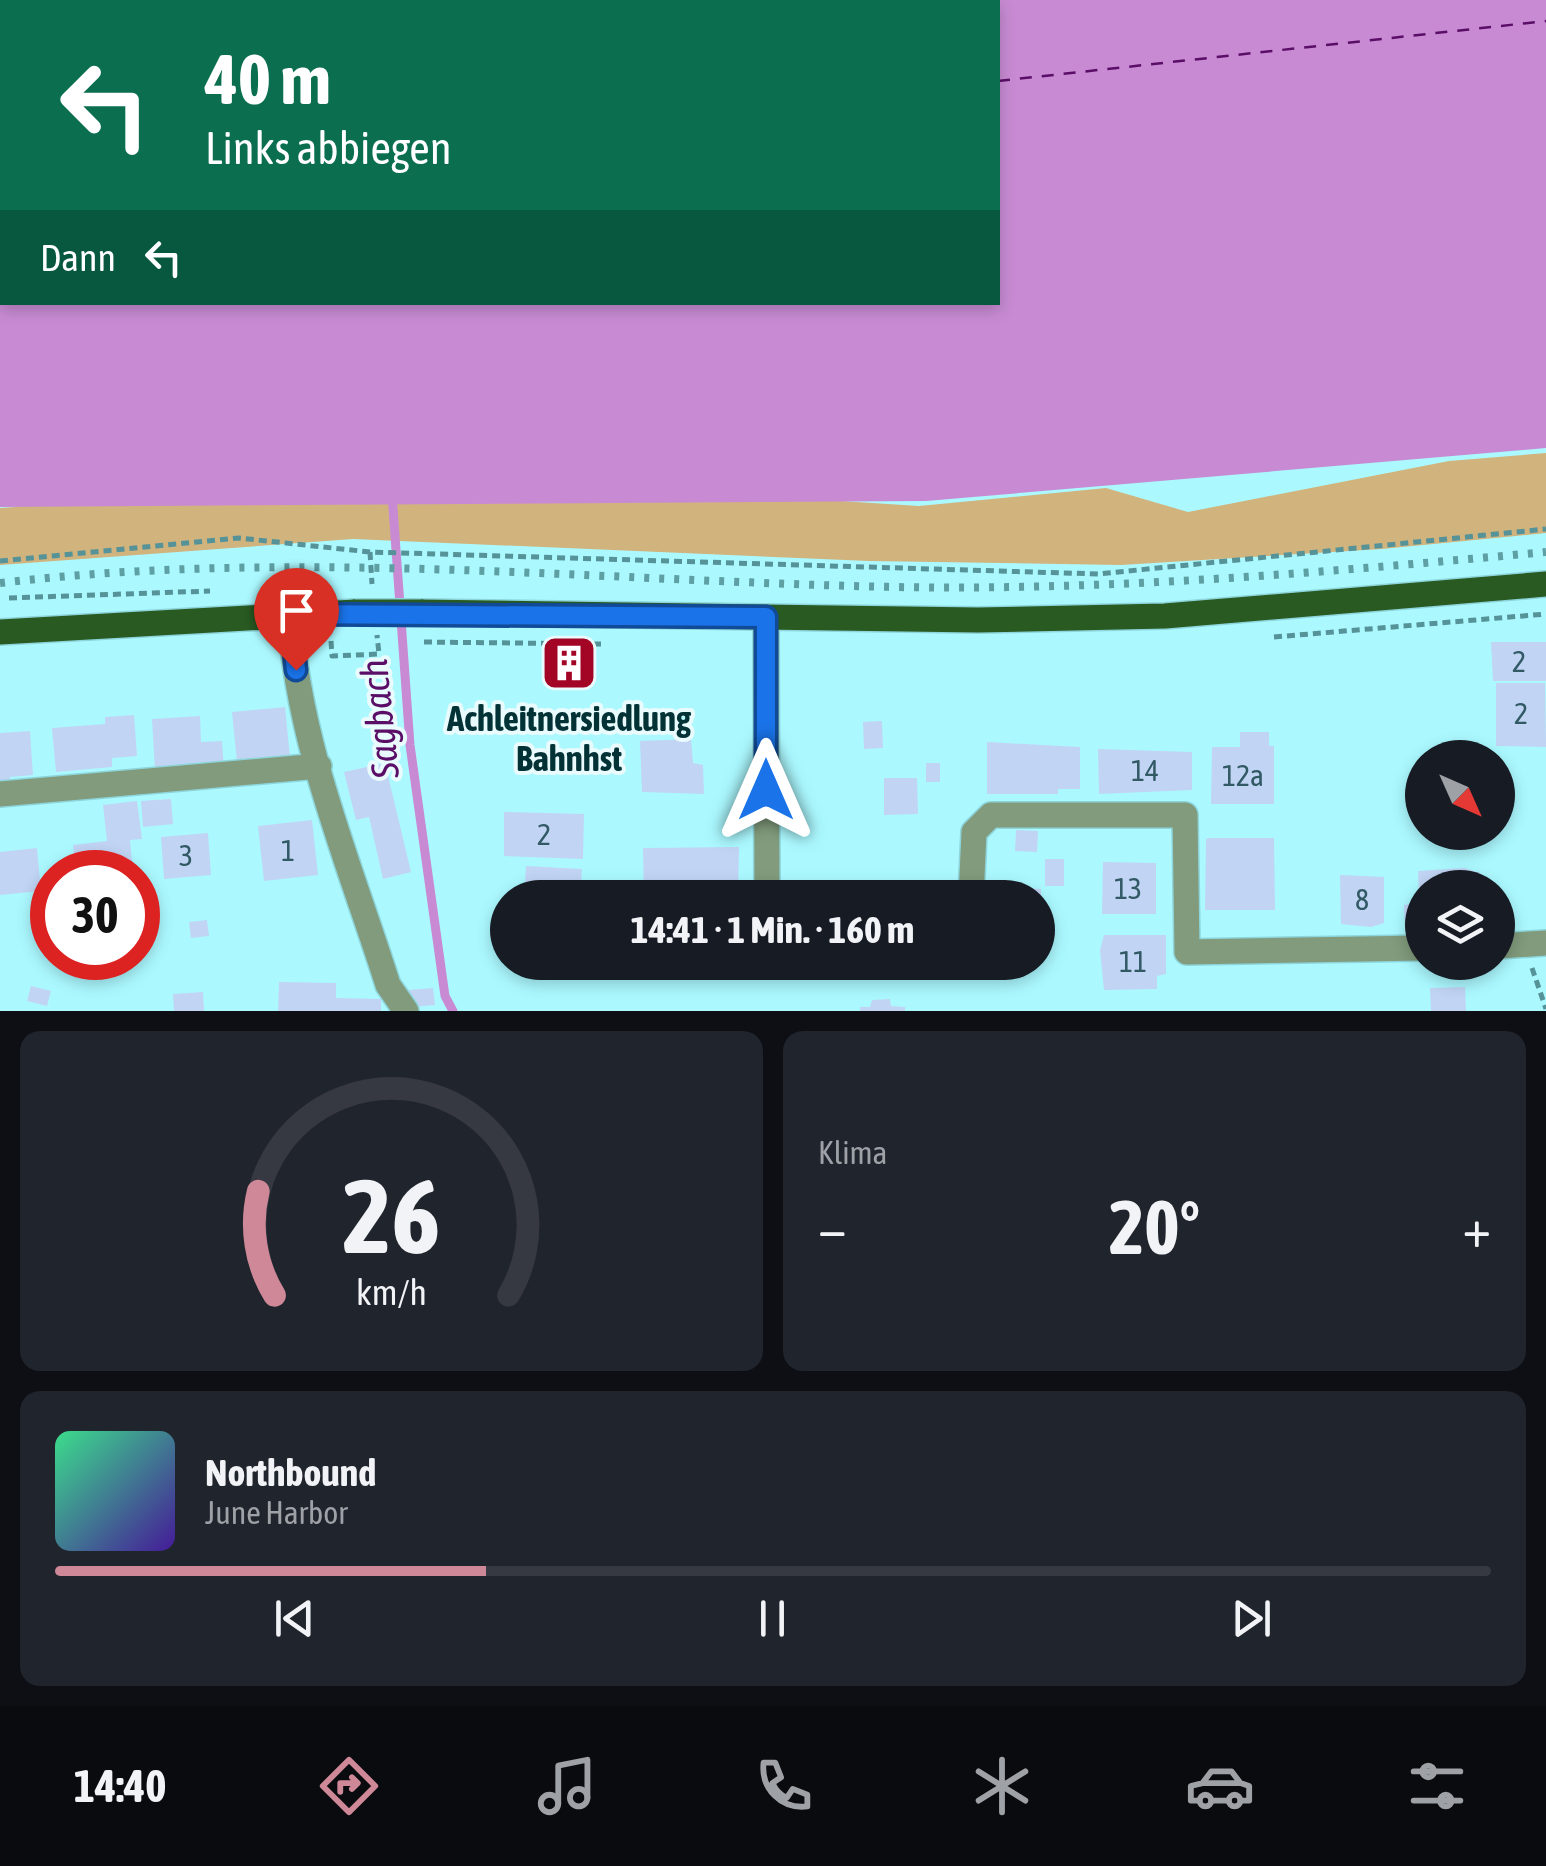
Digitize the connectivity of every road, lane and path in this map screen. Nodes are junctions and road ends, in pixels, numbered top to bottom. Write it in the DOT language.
graph roads {
  1 [pos="1546,529"];
  2 [pos="0,562"];
  3 [pos="1546,584"];
  4 [pos="176,589"];
  5 [pos="9,598"];
  6 [pos="290,614"];
  7 [pos="766,617"];
  8 [pos="0,632"];
  9 [pos="331,641"];
  10 [pos="422,642"];
  11 [pos="607,644"];
  12 [pos="380,654"];
  13 [pos="319,766"];
  14 [pos="0,794"];
  15 [pos="767,880"];
  16 [pos="972,880"];
  17 [pos="1537,944"];
  18 [pos="1405,948"];
  19 [pos="1546,1009"];
  20 [pos="406,1011"];
  1 -- 2 [label="path"];
  3 -- 7 [label="main road"];
  4 -- 5 [label="path"];
  6 -- 7 [label="main road, bridge"];
  6 -- 8 [label="main road"];
  6 -- 13 [label="street"];
  7 -- 15 [label="street"];
  9 -- 12 [label="path"];
  10 -- 11 [label="path"];
  13 -- 14 [label="street"];
  13 -- 20 [label="street"];
  16 -- 18 [label="street"];
  17 -- 19 [label="path"];
}
